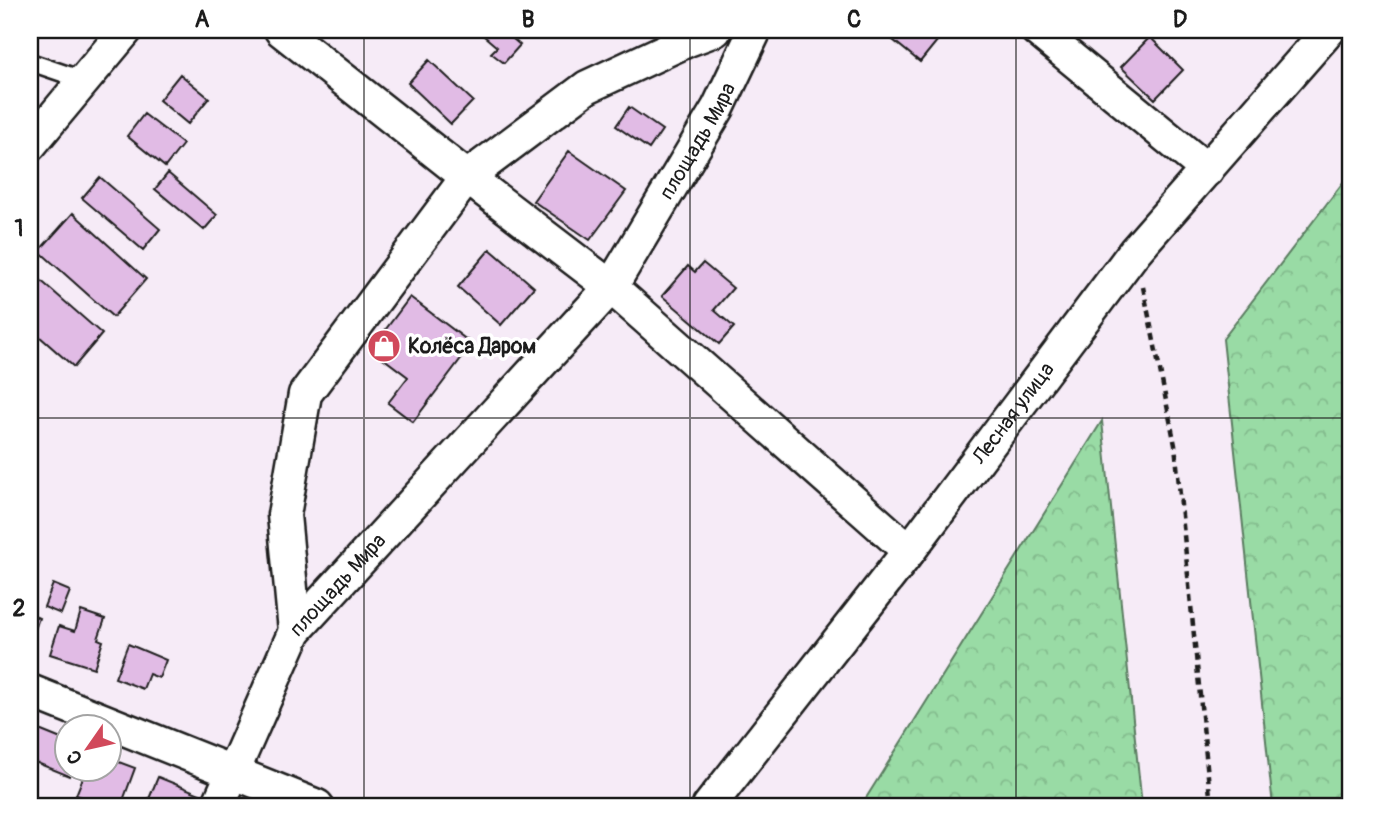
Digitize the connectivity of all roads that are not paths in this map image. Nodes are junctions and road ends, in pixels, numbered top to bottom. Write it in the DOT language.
graph roads {
  1 [pos="125,30"];
  2 [pos="281,30"];
  3 [pos="716,30"];
  4 [pos="755,30"];
  5 [pos="1037,30"];
  6 [pos="1329,30"];
  7 [pos="30,62"];
  8 [pos="83,80"];
  9 [pos="30,145"];
  10 [pos="1207,170"];
  11 [pos="467,177"];
  12 [pos="611,287"];
  13 [pos="909,551"];
  14 [pos="295,631"];
  15 [pos="30,691"];
  16 [pos="234,772"];
  17 [pos="218,806"];
  18 [pos="317,806"];
  19 [pos="709,806"];
  1 -- 8 [label="street"];
  2 -- 11 [label="street"];
  3 -- 11 [label="street, площадь Мира"];
  4 -- 12 [label="street, площадь Мира"];
  5 -- 10 [label="street"];
  6 -- 10 [label="street, Лесная улица"];
  7 -- 8 [label="lane"];
  8 -- 9 [label="street"];
  10 -- 13 [label="street, Лесная улица"];
  11 -- 12 [label="street"];
  11 -- 14 [label="street, площадь Мира"];
  12 -- 13 [label="street"];
  12 -- 14 [label="street, площадь Мира"];
  13 -- 19 [label="street, Лесная улица"];
  14 -- 16 [label="street"];
  15 -- 16 [label="street"];
  16 -- 17 [label="street"];
  16 -- 18 [label="street"];
}
